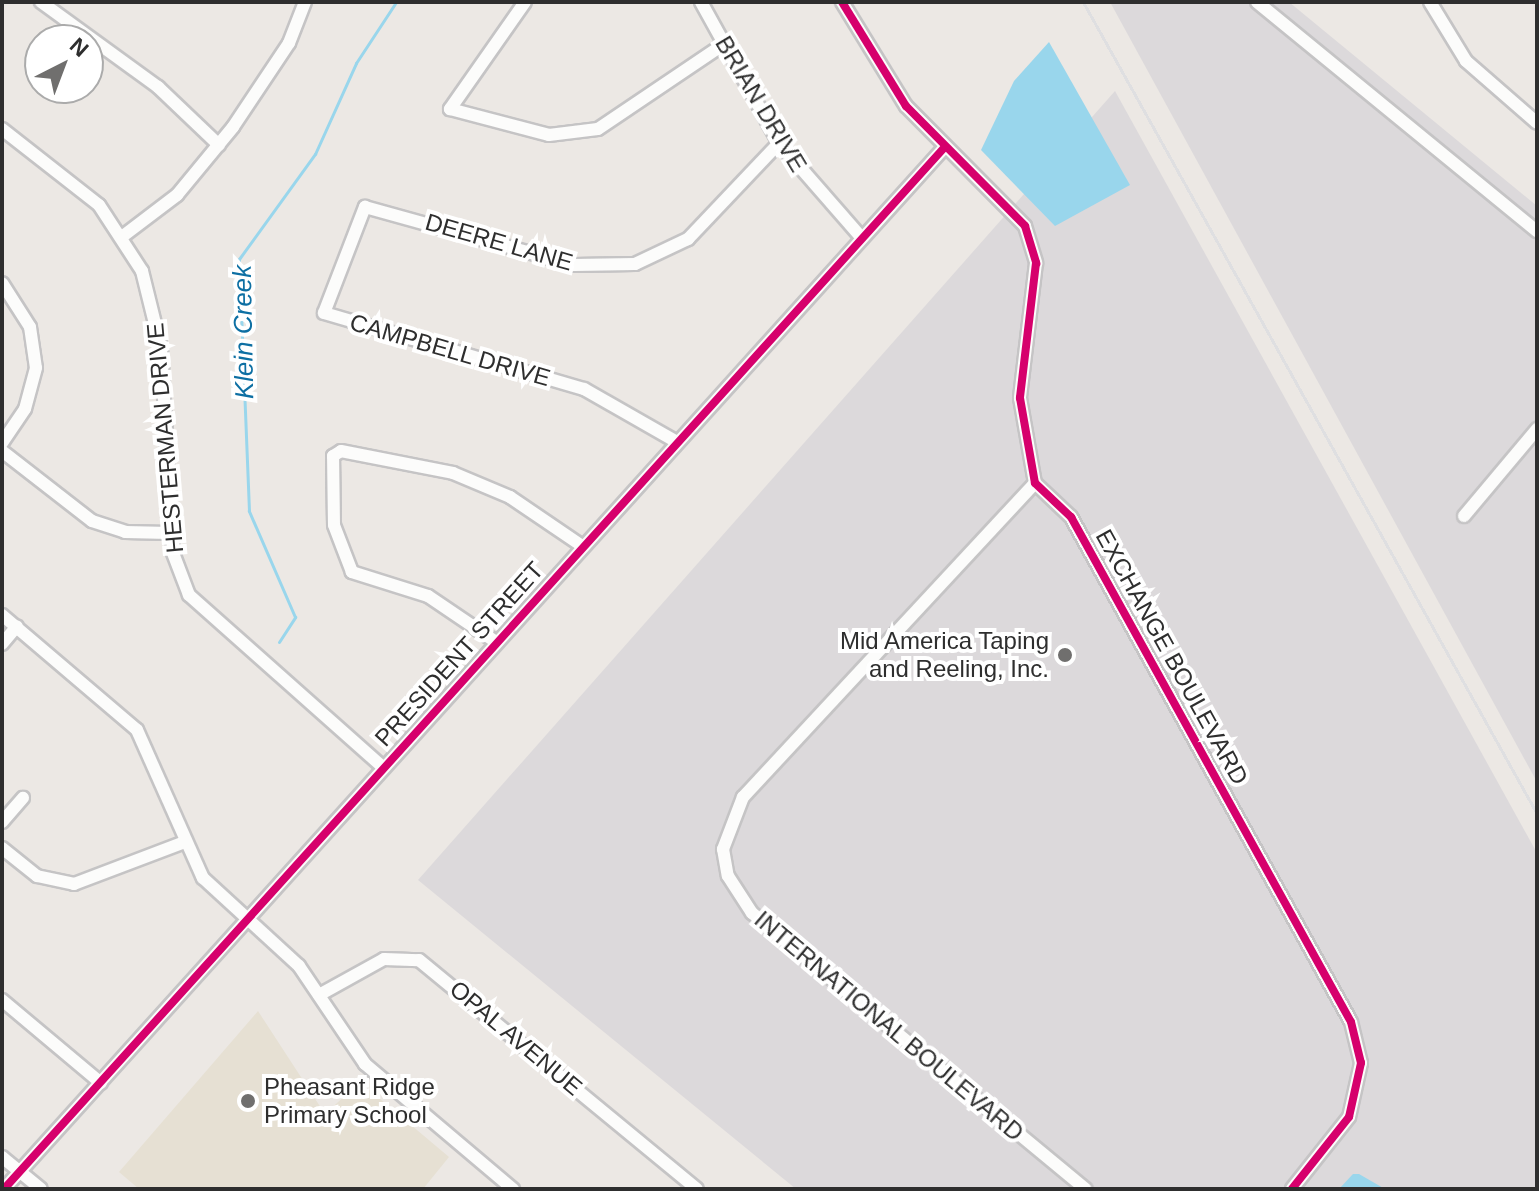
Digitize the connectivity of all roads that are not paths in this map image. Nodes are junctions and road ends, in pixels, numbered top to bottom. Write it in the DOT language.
graph roads {
  1 [pos="41,2"];
  2 [pos="305,2"];
  3 [pos="525,2"];
  4 [pos="701,2"];
  5 [pos="842,2"];
  6 [pos="1257,2"];
  7 [pos="1430,2"];
  8 [pos="724,44"];
  9 [pos="1537,123"];
  10 [pos="2,129"];
  11 [pos="779,143"];
  12 [pos="219,145"];
  13 [pos="945,147"];
  14 [pos="365,207"];
  15 [pos="1537,231"];
  16 [pos="123,236"];
  17 [pos="860,236"];
  18 [pos="2,283"];
  19 [pos="1537,429"];
  20 [pos="677,442"];
  21 [pos="2,443"];
  22 [pos="2,451"];
  23 [pos="1035,483"];
  24 [pos="1464,516"];
  25 [pos="170,533"];
  26 [pos="582,546"];
  27 [pos="2,615"];
  28 [pos="17,626"];
  29 [pos="496,642"];
  30 [pos="2,644"];
  31 [pos="383,767"];
  32 [pos="23,798"];
  33 [pos="2,822"];
  34 [pos="182,843"];
  35 [pos="2,848"];
  36 [pos="247,920"];
  37 [pos="319,995"];
  38 [pos="2,1000"];
  39 [pos="101,1083"];
  40 [pos="2,1157"];
  41 [pos="20,1172"];
  42 [pos="4,1189"];
  43 [pos="41,1189"];
  44 [pos="513,1189"];
  45 [pos="697,1189"];
  46 [pos="1086,1189"];
  47 [pos="1292,1189"];
  1 -- 12 [label="street"];
  2 -- 12 [label="street"];
  3 -- 8 [label="street"];
  4 -- 8 [label="street, BRIAN DRIVE"];
  5 -- 13 [label="street"];
  6 -- 15 [label="street"];
  7 -- 9 [label="street"];
  8 -- 11 [label="street, BRIAN DRIVE"];
  10 -- 16 [label="street, HESTERMAN DRIVE"];
  11 -- 14 [label="street, DEERE LANE"];
  11 -- 17 [label="street, BRIAN DRIVE"];
  12 -- 16 [label="street"];
  13 -- 17 [label="street, PRESIDENT STREET"];
  13 -- 23 [label="street"];
  14 -- 20 [label="street, CAMPBELL DRIVE"];
  16 -- 25 [label="street, HESTERMAN DRIVE"];
  17 -- 20 [label="street, PRESIDENT STREET"];
  18 -- 21 [label="street"];
  19 -- 24 [label="street"];
  20 -- 26 [label="street, PRESIDENT STREET"];
  22 -- 25 [label="street"];
  23 -- 46 [label="street, INTERNATIONAL BOULEVARD"];
  23 -- 47 [label="street, EXCHANGE BOULEVARD"];
  25 -- 31 [label="street, HESTERMAN DRIVE"];
  26 -- 29 [label="street, PRESIDENT STREET"];
  26 -- 29 [label="street"];
  27 -- 28 [label="street"];
  28 -- 30 [label="street"];
  28 -- 34 [label="street"];
  29 -- 31 [label="street, PRESIDENT STREET"];
  31 -- 36 [label="street, PRESIDENT STREET"];
  32 -- 33 [label="street"];
  34 -- 35 [label="street"];
  34 -- 36 [label="street"];
  36 -- 37 [label="street"];
  36 -- 39 [label="street, PRESIDENT STREET"];
  37 -- 44 [label="street"];
  37 -- 45 [label="street, OPAL AVENUE"];
  38 -- 39 [label="street"];
  39 -- 41 [label="street, PRESIDENT STREET"];
  40 -- 41 [label="street"];
  41 -- 42 [label="street, PRESIDENT STREET"];
  41 -- 43 [label="street"];
}
